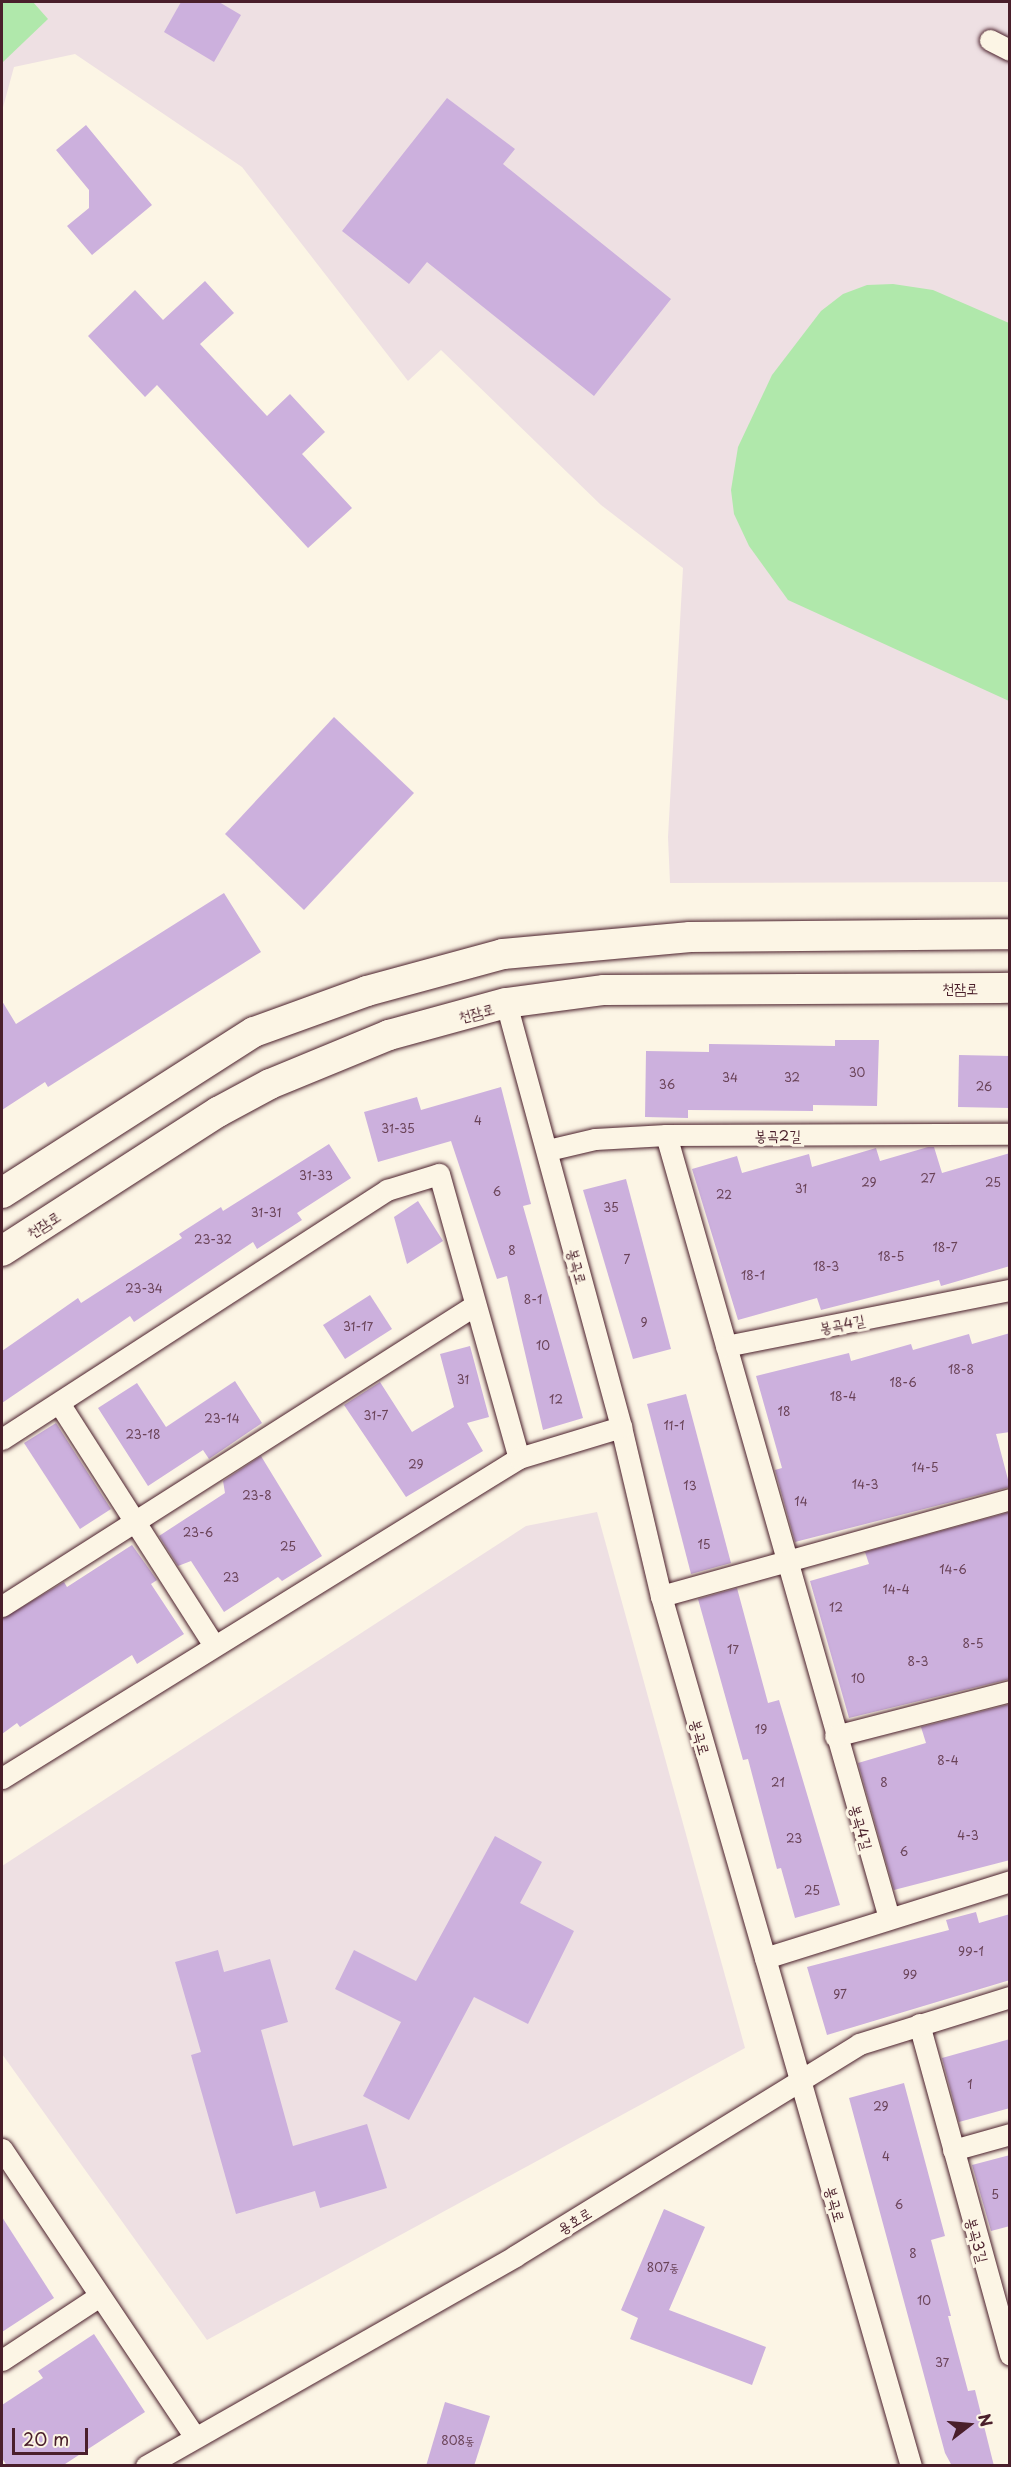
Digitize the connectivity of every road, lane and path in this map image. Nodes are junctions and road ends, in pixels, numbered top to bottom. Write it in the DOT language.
graph roads {
  1 [pos="990,40"];
  2 [pos="1010,50"];
  3 [pos="1010,934"];
  4 [pos="1010,988"];
  5 [pos="506,1004"];
  6 [pos="1010,1134"];
  7 [pos="666,1135"];
  8 [pos="548,1150"];
  9 [pos="2,1193"];
  10 [pos="2,1251"];
  11 [pos="1010,1290"];
  12 [pos="475,1305"];
  13 [pos="726,1346"];
  14 [pos="59,1403"];
  15 [pos="621,1427"];
  16 [pos="2,1439"];
  17 [pos="519,1458"];
  18 [pos="1010,1499"];
  19 [pos="135,1521"];
  20 [pos="785,1562"];
  21 [pos="661,1596"];
  22 [pos="2,1606"];
  23 [pos="213,1644"];
  24 [pos="1010,1691"];
  25 [pos="836,1736"];
  26 [pos="2,1778"];
  27 [pos="1010,1881"];
  28 [pos="889,1918"];
  29 [pos="765,1958"];
  30 [pos="1010,1997"];
  31 [pos="919,2024"];
  32 [pos="800,2080"];
  33 [pos="1010,2134"];
  34 [pos="2,2149"];
  35 [pos="953,2150"];
  36 [pos="98,2297"];
  37 [pos="1006,2330"];
  38 [pos="1010,2355"];
  39 [pos="2,2360"];
  40 [pos="194,2436"];
  41 [pos="146,2466"];
  42 [pos="911,2466"];
  1 -- 2 [label="street"];
  3 -- 9 [label="street"];
  4 -- 5 [label="street, 천잠로"];
  5 -- 8 [label="street, 봉곡로"];
  5 -- 10 [label="street, 천잠로"];
  6 -- 7 [label="street, 봉곡2길"];
  7 -- 8 [label="street, 봉곡2길"];
  7 -- 13 [label="street, 봉곡4길"];
  8 -- 15 [label="street, 봉곡로"];
  11 -- 13 [label="street, 봉곡4길"];
  12 -- 14 [label="street"];
  12 -- 17 [label="street"];
  12 -- 19 [label="street"];
  13 -- 20 [label="street, 봉곡4길"];
  14 -- 16 [label="street"];
  14 -- 19 [label="street"];
  15 -- 17 [label="street"];
  15 -- 21 [label="street, 봉곡로"];
  17 -- 23 [label="street"];
  18 -- 20 [label="street"];
  19 -- 22 [label="street"];
  19 -- 23 [label="street"];
  20 -- 21 [label="street"];
  20 -- 25 [label="street, 봉곡4길"];
  21 -- 29 [label="street, 봉곡로"];
  23 -- 26 [label="street"];
  24 -- 25 [label="street"];
  25 -- 28 [label="street, 봉곡4길"];
  27 -- 28 [label="street"];
  28 -- 29 [label="street"];
  29 -- 32 [label="street, 봉곡로"];
  30 -- 31 [label="street, 용호로"];
  31 -- 32 [label="street, 용호로"];
  31 -- 35 [label="street, 봉곡3길"];
  32 -- 40 [label="street, 용호로"];
  32 -- 42 [label="street, 봉곡로"];
  33 -- 35 [label="street"];
  34 -- 36 [label="street"];
  35 -- 37 [label="street, 봉곡3길"];
  36 -- 39 [label="street"];
  36 -- 40 [label="street"];
  37 -- 38 [label="street, 봉곡3길"];
  40 -- 41 [label="street, 용호로"];
}
